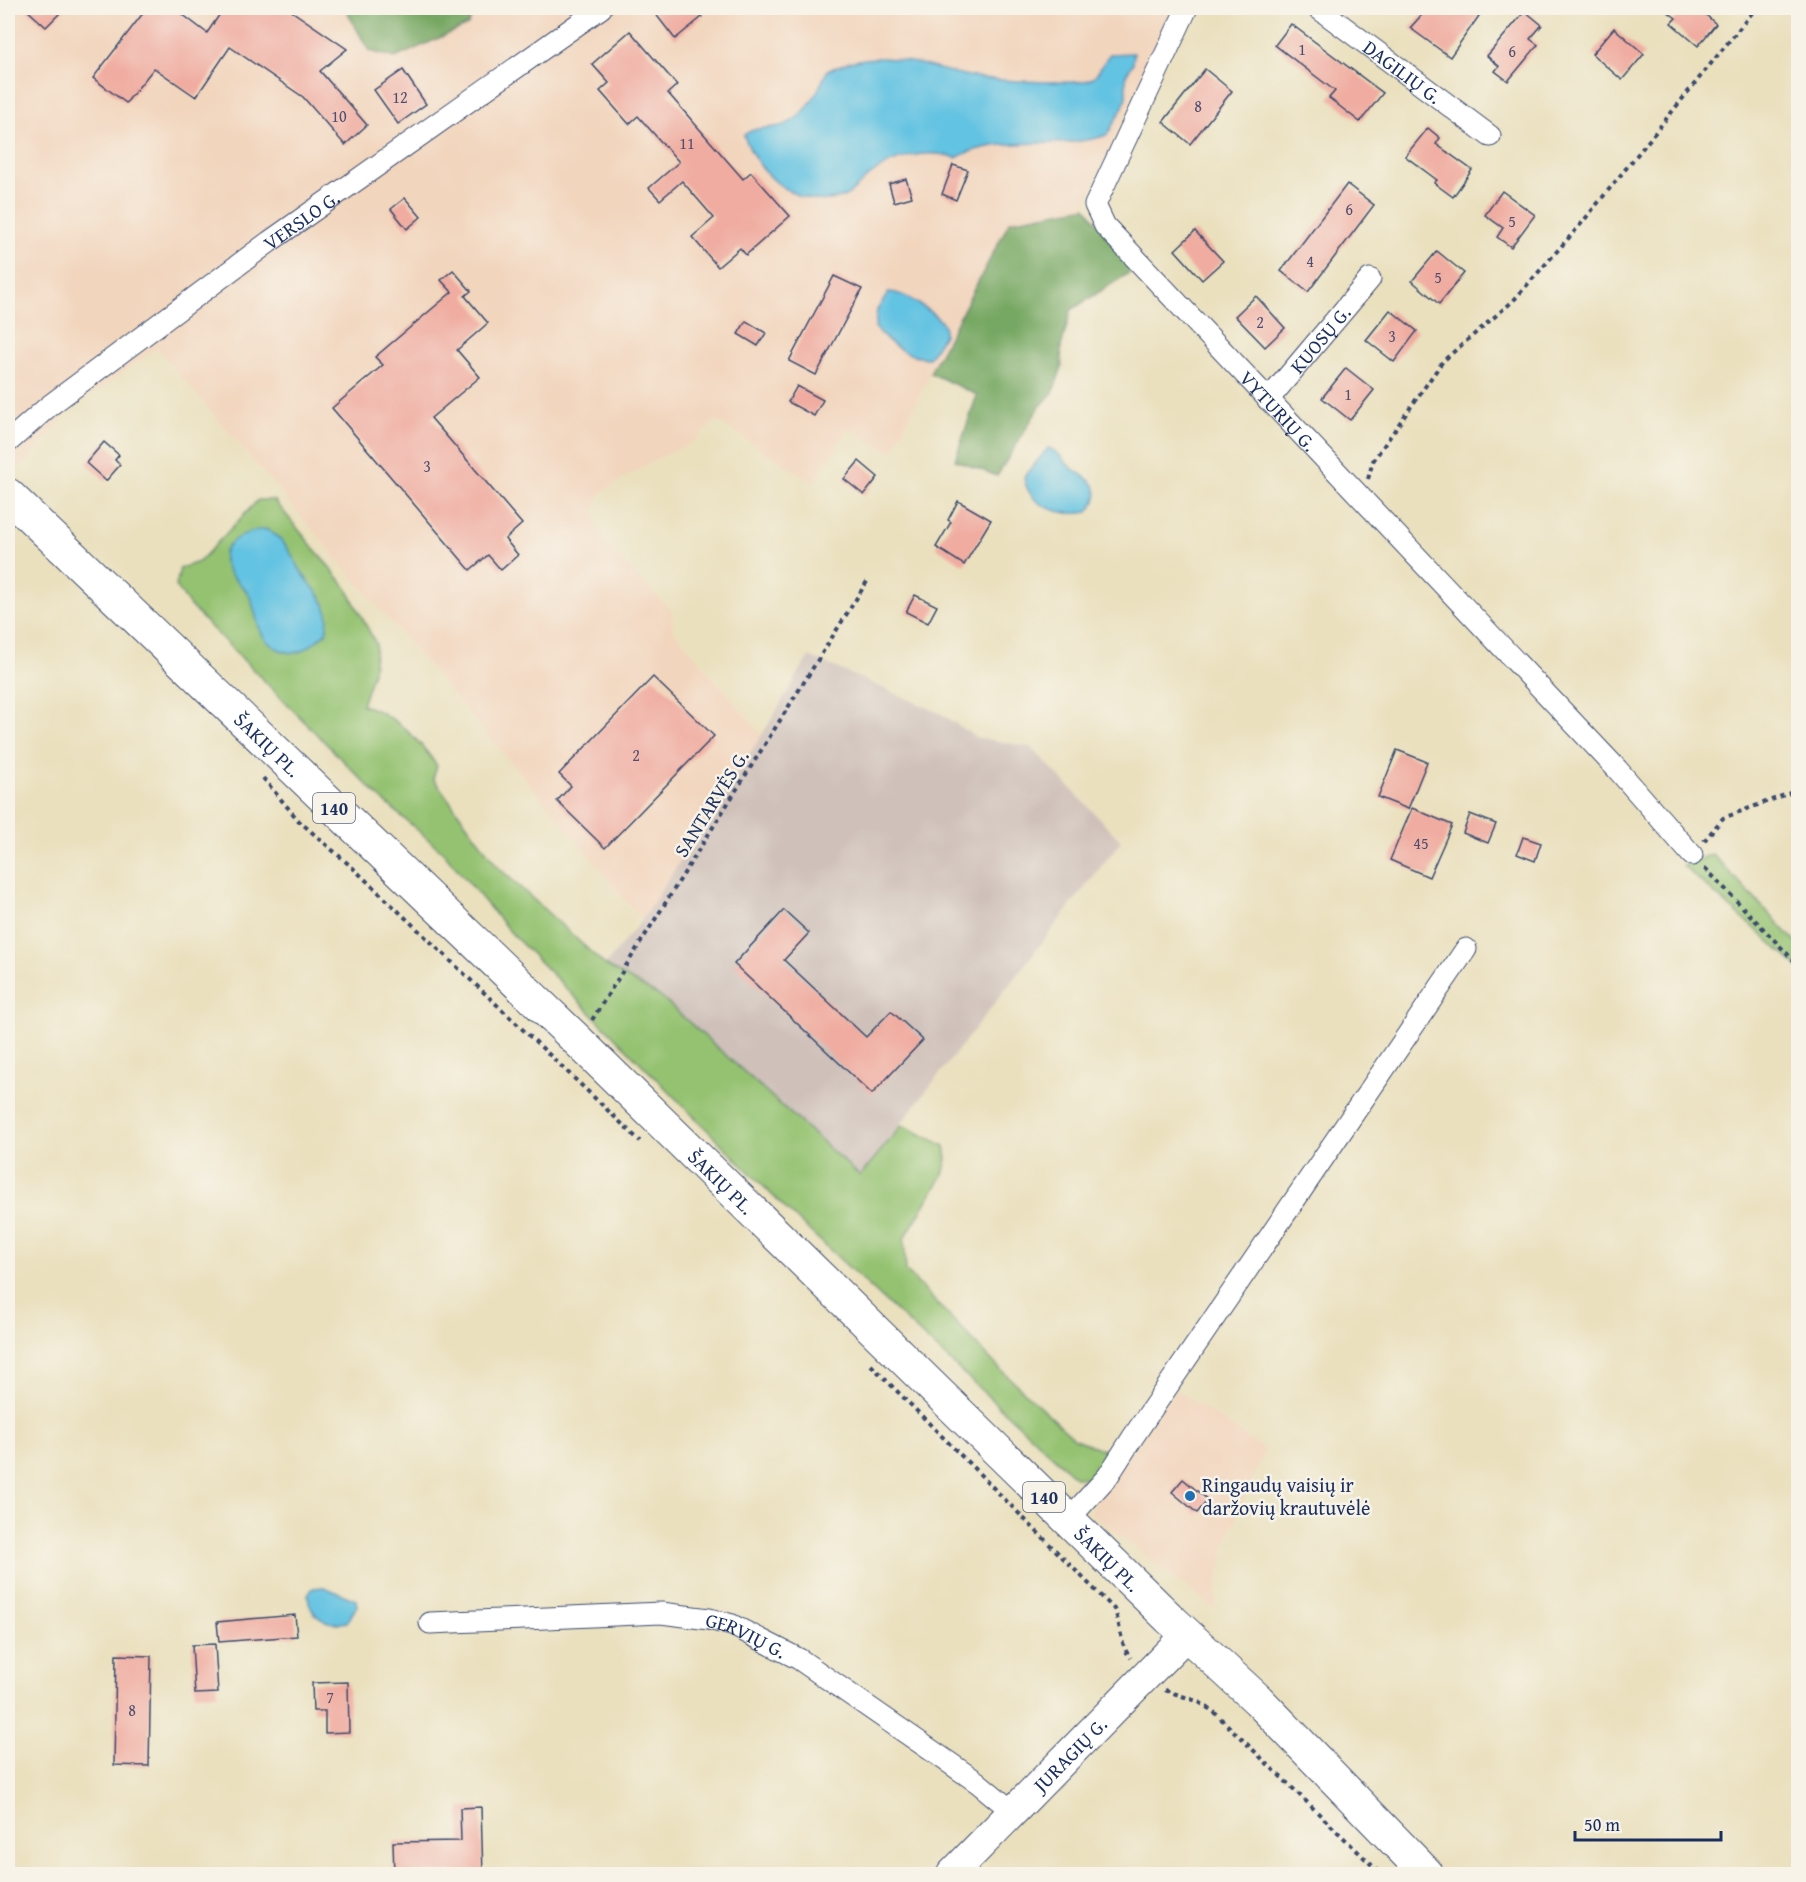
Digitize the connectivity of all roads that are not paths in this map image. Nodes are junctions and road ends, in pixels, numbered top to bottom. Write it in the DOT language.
graph roads {
  1 [pos="601,8"];
  2 [pos="1187,8"];
  3 [pos="1318,8"];
  4 [pos="1490,136"];
  5 [pos="1370,279"];
  6 [pos="1268,400"];
  7 [pos="8,442"];
  8 [pos="8,495"];
  9 [pos="1692,855"];
  10 [pos="1466,949"];
  11 [pos="1068,1520"];
  12 [pos="430,1623"];
  13 [pos="1187,1634"];
  14 [pos="1012,1811"];
  15 [pos="952,1875"];
  16 [pos="1427,1875"];
  1 -- 7 [label="street, VERSLO G."];
  2 -- 6 [label="street, VYTURIŲ G."];
  3 -- 4 [label="street, DAGILIŲ G."];
  5 -- 6 [label="street, KUOSŲ G."];
  6 -- 9 [label="street, VYTURIŲ G."];
  8 -- 11 [label="main road, ŠAKIŲ PL. / 140"];
  10 -- 11 [label="street"];
  11 -- 13 [label="main road, ŠAKIŲ PL. / 140"];
  12 -- 14 [label="street, GERVIŲ G."];
  13 -- 14 [label="main road, JURAGIŲ G."];
  13 -- 16 [label="main road, ŠAKIŲ PL. / 140"];
  14 -- 15 [label="main road, JURAGIŲ G."];
}
